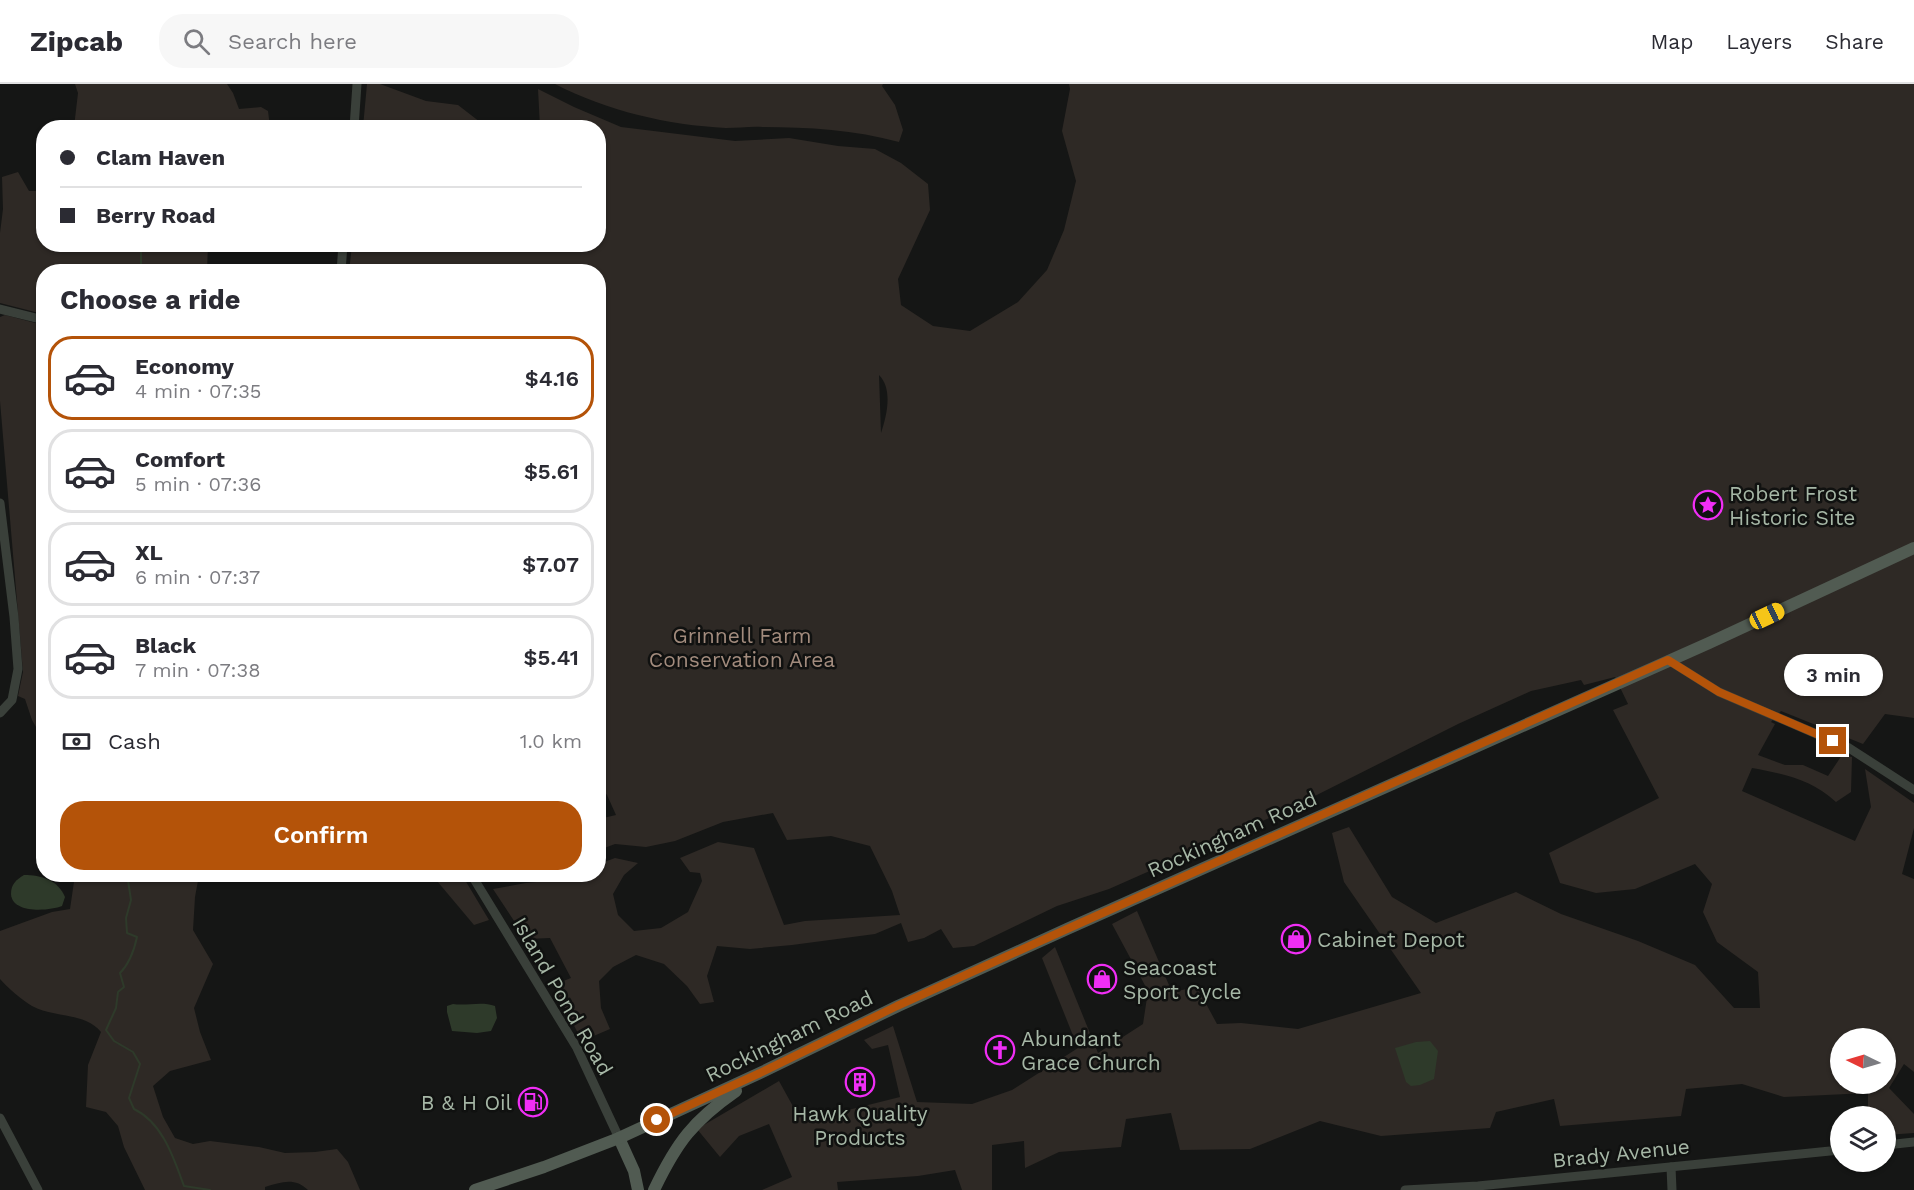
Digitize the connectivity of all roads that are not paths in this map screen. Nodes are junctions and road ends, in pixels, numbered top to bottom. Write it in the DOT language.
graph roads {
  1 [pos="357,84"];
  2 [pos="355,120"];
  3 [pos="0,309"];
  4 [pos="36,318"];
  5 [pos="0,503"];
  6 [pos="1914,548"];
  7 [pos="1668,660"];
  8 [pos="0,713"];
  9 [pos="1914,790"];
  10 [pos="476,882"];
  11 [pos="760,1073"];
  12 [pos="0,1118"];
  13 [pos="619,1138"];
  14 [pos="1914,1142"];
  15 [pos="1896,1144"];
  16 [pos="1830,1151"];
  17 [pos="1671,1167"];
  18 [pos="38,1190"];
  19 [pos="474,1190"];
  20 [pos="638,1190"];
  21 [pos="654,1190"];
  22 [pos="1406,1190"];
  23 [pos="1672,1190"];
  1 -- 2 [label="street"];
  3 -- 4 [label="street"];
  5 -- 8 [label="street"];
  6 -- 7 [label="main road, Rockingham Road"];
  7 -- 9 [label="street"];
  7 -- 11 [label="main road, Rockingham Road"];
  10 -- 13 [label="street, Island Pond Road"];
  11 -- 13 [label="main road, Rockingham Road"];
  11 -- 21 [label="main road"];
  12 -- 18 [label="street"];
  13 -- 19 [label="main road, Rockingham Road"];
  13 -- 20 [label="main road"];
  14 -- 15 [label="street"];
  16 -- 17 [label="street, Brady Avenue"];
  17 -- 22 [label="street, Brady Avenue"];
  17 -- 23 [label="street"];
}
